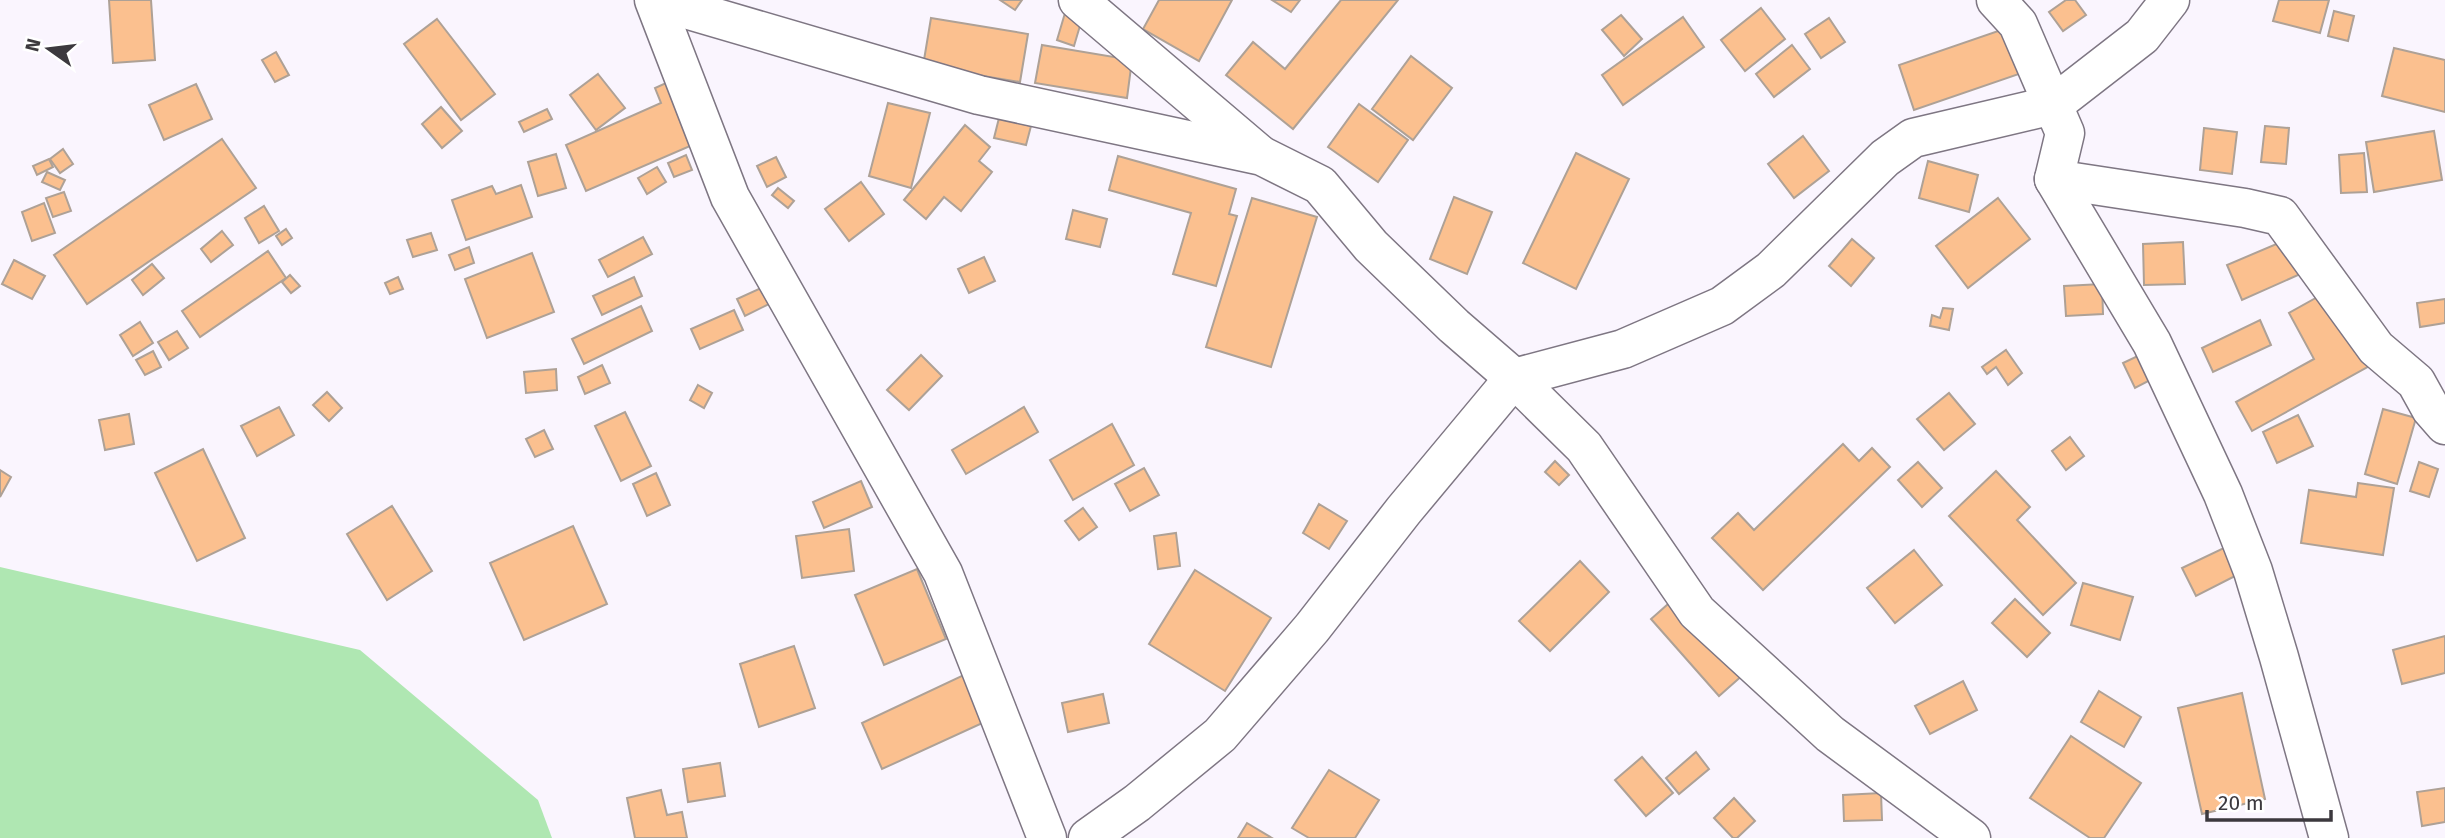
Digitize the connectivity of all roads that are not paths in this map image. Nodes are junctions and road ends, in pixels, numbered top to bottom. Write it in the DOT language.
graph roads {
  1 [pos="655,0"];
  2 [pos="1078,0"];
  3 [pos="1996,0"];
  4 [pos="2170,0"];
  5 [pos="2053,104"];
  6 [pos="1262,156"];
  7 [pos="2054,179"];
  8 [pos="1514,378"];
  9 [pos="2445,425"];
  10 [pos="1046,838"];
  11 [pos="1087,838"];
  12 [pos="1971,838"];
  13 [pos="2329,838"];
  1 -- 6 [label="street"];
  1 -- 10 [label="street"];
  2 -- 6 [label="street"];
  3 -- 5 [label="street"];
  4 -- 5 [label="street"];
  5 -- 7 [label="street"];
  5 -- 8 [label="street"];
  6 -- 8 [label="street"];
  7 -- 9 [label="street"];
  7 -- 13 [label="street"];
  8 -- 11 [label="street"];
  8 -- 12 [label="street"];
}
